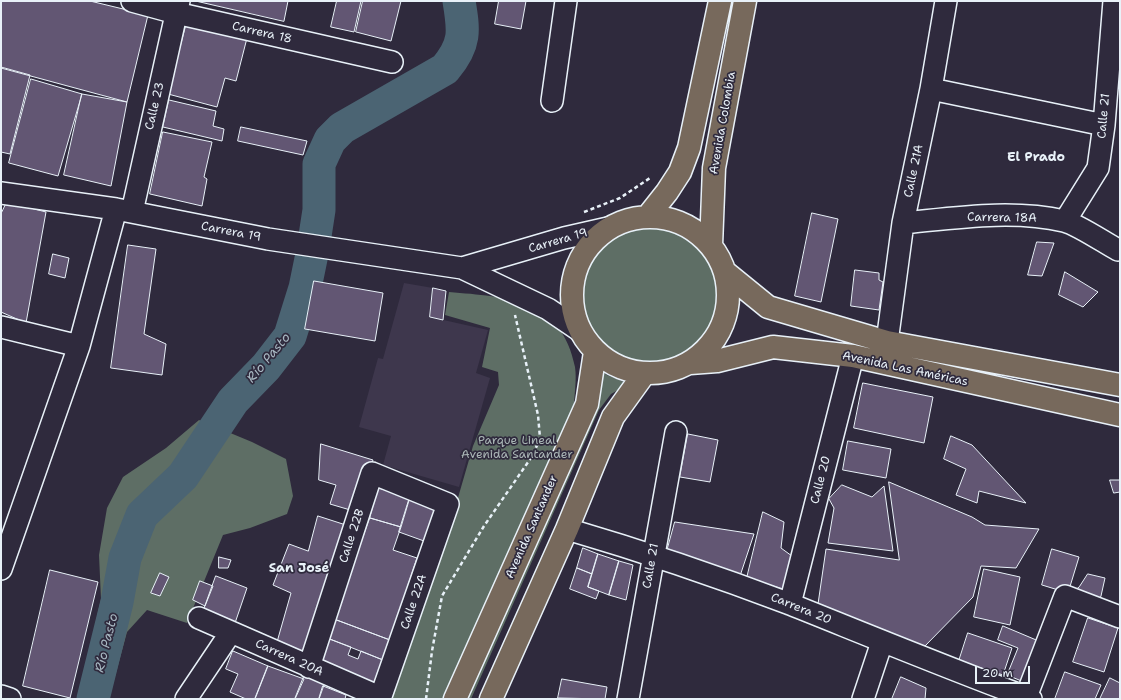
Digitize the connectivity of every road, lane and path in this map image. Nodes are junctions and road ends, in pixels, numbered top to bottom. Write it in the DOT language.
graph roads {
  1 [pos="132,1"];
  2 [pos="566,1"];
  3 [pos="720,1"];
  4 [pos="745,1"];
  5 [pos="946,1"];
  6 [pos="1114,1"];
  7 [pos="178,7"];
  8 [pos="1114,60"];
  9 [pos="392,62"];
  10 [pos="930,89"];
  11 [pos="552,101"];
  12 [pos="1104,125"];
  13 [pos="651,178"];
  14 [pos="1,193"];
  15 [pos="124,210"];
  16 [pos="580,213"];
  17 [pos="648,216"];
  18 [pos="1065,222"];
  19 [pos="903,223"];
  20 [pos="608,228"];
  21 [pos="710,246"];
  22 [pos="1118,250"];
  23 [pos="462,268"];
  24 [pos="725,272"];
  25 [pos="508,289"];
  26 [pos="1,327"];
  27 [pos="579,330"];
  28 [pos="887,342"];
  29 [pos="79,346"];
  30 [pos="595,352"];
  31 [pos="853,356"];
  32 [pos="690,363"];
  33 [pos="644,374"];
  34 [pos="1120,385"];
  35 [pos="1120,415"];
  36 [pos="676,432"];
  37 [pos="372,473"];
  38 [pos="567,529"];
  39 [pos="653,555"];
  40 [pos="1,569"];
  41 [pos="790,604"];
  42 [pos="1120,616"];
  43 [pos="199,618"];
  44 [pos="231,632"];
  45 [pos="882,642"];
  46 [pos="309,667"];
  47 [pos="1,696"];
  48 [pos="380,698"];
  49 [pos="1029,698"];
  50 [pos="10,699"];
  51 [pos="186,699"];
  52 [pos="426,699"];
  53 [pos="455,699"];
  54 [pos="491,699"];
  55 [pos="628,699"];
  56 [pos="863,699"];
  1 -- 7 [label="street, Carrera 18"];
  2 -- 11 [label="street"];
  3 -- 17 [label="main road"];
  4 -- 21 [label="main road, Avenida Colombia"];
  5 -- 10 [label="street, Calle 21A"];
  6 -- 8 [label="street, Calle 21"];
  7 -- 9 [label="street, Carrera 18"];
  7 -- 15 [label="street, Calle 23"];
  8 -- 12 [label="street, Calle 21"];
  10 -- 12 [label="street"];
  10 -- 19 [label="street, Calle 21A"];
  12 -- 18 [label="street, Calle 21"];
  13 -- 16 [label="path"];
  14 -- 15 [label="street, Carrera 19"];
  15 -- 23 [label="street, Carrera 19"];
  15 -- 29 [label="street, Calle 23"];
  17 -- 20 [label="main road"];
  17 -- 21 [label="main road"];
  18 -- 19 [label="street, Carrera 18A"];
  18 -- 22 [label="street, Carrera 18A"];
  19 -- 28 [label="street, Calle 21A"];
  20 -- 23 [label="street, Carrera 19"];
  20 -- 27 [label="main road"];
  21 -- 24 [label="main road"];
  23 -- 25 [label="street, Carrera 19"];
  24 -- 28 [label="main road, Avenida Las Américas"];
  24 -- 32 [label="main road"];
  25 -- 27 [label="street, Carrera 19"];
  25 -- 52 [label="path"];
  26 -- 29 [label="street"];
  27 -- 30 [label="main road"];
  28 -- 34 [label="main road, Avenida Las Américas"];
  29 -- 40 [label="street, Calle 23"];
  30 -- 33 [label="main road"];
  30 -- 53 [label="main road, Avenida Santander"];
  31 -- 32 [label="main road, Avenida Las Américas"];
  31 -- 35 [label="main road, Avenida Las Américas"];
  31 -- 41 [label="street, Calle 20"];
  32 -- 33 [label="main road"];
  33 -- 38 [label="main road"];
  36 -- 39 [label="street, Calle 21"];
  37 -- 46 [label="street, Calle 22B"];
  37 -- 48 [label="street, Calle 22A"];
  38 -- 39 [label="street, Carrera 20"];
  38 -- 54 [label="main road"];
  39 -- 41 [label="street, Carrera 20"];
  39 -- 55 [label="street, Calle 21"];
  41 -- 45 [label="street, Carrera 20"];
  42 -- 49 [label="street"];
  43 -- 44 [label="street, Carrera 20A"];
  44 -- 46 [label="street, Carrera 20A"];
  44 -- 51 [label="street"];
  45 -- 49 [label="street, Carrera 20"];
  45 -- 56 [label="street"];
  46 -- 48 [label="street, Carrera 20A"];
  47 -- 50 [label="street"];
}
